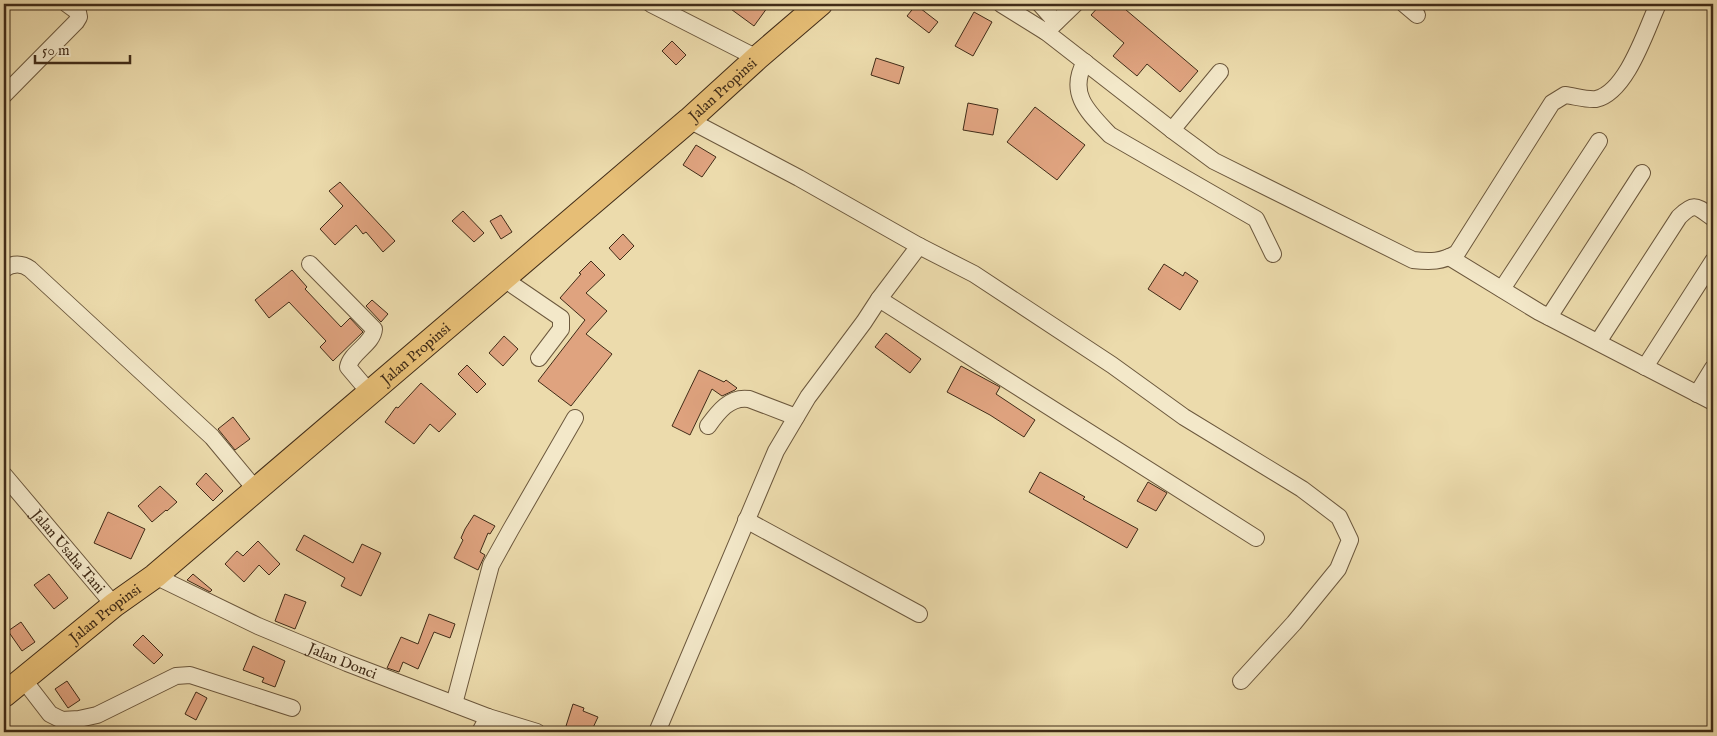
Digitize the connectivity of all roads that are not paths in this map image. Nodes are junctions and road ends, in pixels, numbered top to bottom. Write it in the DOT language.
graph roads {
  1 [pos="67,4"];
  2 [pos="651,4"];
  3 [pos="820,4"];
  4 [pos="1001,4"];
  5 [pos="1040,4"];
  6 [pos="1076,4"];
  7 [pos="1404,4"];
  8 [pos="1658,4"];
  9 [pos="1417,15"];
  10 [pos="1051,27"];
  11 [pos="757,58"];
  12 [pos="1085,62"];
  13 [pos="1220,72"];
  14 [pos="4,95"];
  15 [pos="689,120"];
  16 [pos="1172,130"];
  17 [pos="1600,141"];
  18 [pos="1642,173"];
  19 [pos="1713,218"];
  20 [pos="919,246"];
  21 [pos="1273,254"];
  22 [pos="1449,258"];
  23 [pos="1713,261"];
  24 [pos="310,264"];
  25 [pos="4,268"];
  26 [pos="504,278"];
  27 [pos="1502,289"];
  28 [pos="879,299"];
  29 [pos="1549,317"];
  30 [pos="1598,342"];
  31 [pos="539,358"];
  32 [pos="1645,367"];
  33 [pos="1713,368"];
  34 [pos="370,393"];
  35 [pos="1697,394"];
  36 [pos="1713,402"];
  37 [pos="796,417"];
  38 [pos="575,418"];
  39 [pos="708,426"];
  40 [pos="4,475"];
  41 [pos="256,490"];
  42 [pos="746,520"];
  43 [pos="1256,538"];
  44 [pos="155,576"];
  45 [pos="114,605"];
  46 [pos="919,614"];
  47 [pos="23,679"];
  48 [pos="1241,681"];
  49 [pos="4,694"];
  50 [pos="454,704"];
  51 [pos="292,708"];
  52 [pos="488,716"];
  53 [pos="480,732"];
  54 [pos="537,732"];
  55 [pos="657,732"];
  1 -- 14 [label="street"];
  2 -- 11 [label="street"];
  3 -- 11 [label="highway, Jalan Propinsi"];
  4 -- 10 [label="street"];
  5 -- 10 [label="street"];
  6 -- 10 [label="street"];
  7 -- 9 [label="street"];
  8 -- 22 [label="street"];
  10 -- 12 [label="street"];
  11 -- 15 [label="highway, Jalan Propinsi"];
  12 -- 16 [label="street"];
  12 -- 21 [label="street"];
  13 -- 16 [label="street"];
  15 -- 20 [label="street"];
  15 -- 26 [label="highway, Jalan Propinsi"];
  16 -- 22 [label="street"];
  17 -- 27 [label="street"];
  18 -- 29 [label="street"];
  19 -- 30 [label="street"];
  20 -- 28 [label="street"];
  20 -- 48 [label="street"];
  22 -- 27 [label="street"];
  23 -- 32 [label="street"];
  24 -- 34 [label="street"];
  25 -- 41 [label="street"];
  26 -- 31 [label="street"];
  26 -- 34 [label="highway, Jalan Propinsi"];
  27 -- 29 [label="street"];
  28 -- 37 [label="street"];
  28 -- 43 [label="street"];
  29 -- 30 [label="street"];
  30 -- 32 [label="street"];
  32 -- 35 [label="street"];
  33 -- 35 [label="street"];
  34 -- 41 [label="highway, Jalan Propinsi"];
  35 -- 36 [label="street"];
  37 -- 39 [label="street"];
  37 -- 42 [label="street"];
  38 -- 50 [label="street"];
  40 -- 45 [label="street, Jalan Usaha Tani"];
  41 -- 44 [label="highway, Jalan Propinsi"];
  42 -- 46 [label="street"];
  42 -- 55 [label="street"];
  44 -- 45 [label="highway, Jalan Propinsi"];
  44 -- 50 [label="street, Jalan Donci"];
  45 -- 47 [label="highway, Jalan Propinsi"];
  47 -- 49 [label="highway, Jalan Propinsi"];
  47 -- 51 [label="street"];
  50 -- 52 [label="street, Jalan Donci"];
  52 -- 53 [label="street"];
  52 -- 54 [label="street, Jalan Donci"];
}
